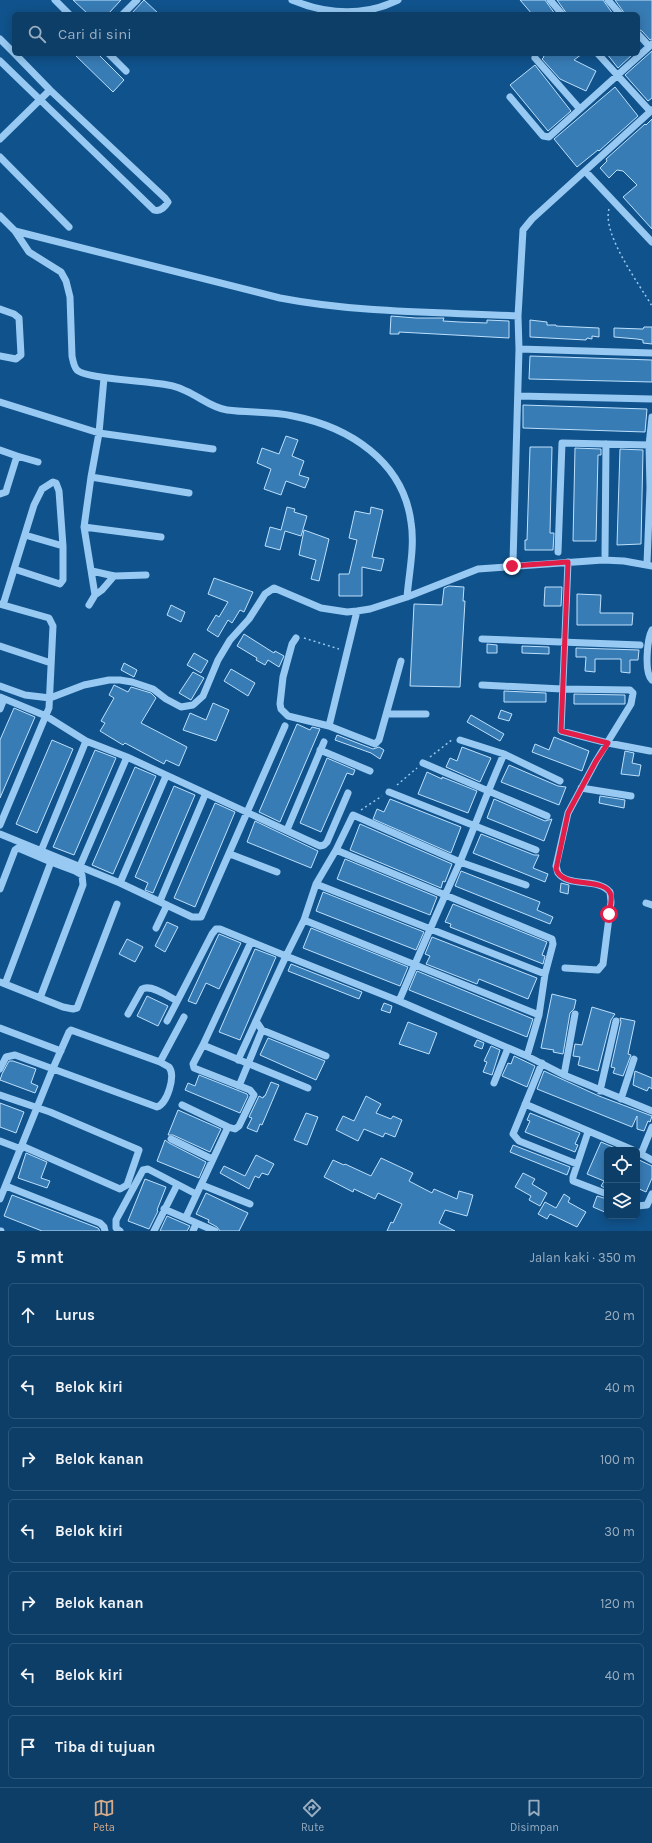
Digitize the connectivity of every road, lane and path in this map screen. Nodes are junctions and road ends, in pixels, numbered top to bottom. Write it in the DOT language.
graph roads {
  1 [pos="55,0"];
  2 [pos="137,0"];
  3 [pos="292,0"];
  4 [pos="398,0"];
  5 [pos="550,0"];
  6 [pos="608,0"];
  7 [pos="67,12"];
  8 [pos="125,12"];
  9 [pos="560,12"];
  10 [pos="618,12"];
  11 [pos="640,36"];
  12 [pos="0,39"];
  13 [pos="651,45"];
  14 [pos="12,52"];
  15 [pos="640,54"];
  16 [pos="16,56"];
  17 [pos="111,56"];
  18 [pos="600,56"];
  19 [pos="638,56"];
  20 [pos="536,58"];
  21 [pos="0,62"];
  22 [pos="126,71"];
  23 [pos="616,75"];
  24 [pos="50,90"];
  25 [pos="510,97"];
  26 [pos="40,100"];
  27 [pos="579,108"];
  28 [pos="651,111"];
  29 [pos="0,139"];
  30 [pos="0,157"];
  31 [pos="585,171"];
  32 [pos="612,201"];
  33 [pos="0,216"];
  34 [pos="69,226"];
  35 [pos="15,231"];
  36 [pos="652,242"];
  37 [pos="652,306"];
  38 [pos="0,309"];
  39 [pos="518,316"];
  40 [pos="519,349"];
  41 [pos="652,353"];
  42 [pos="0,356"];
  43 [pos="104,378"];
  44 [pos="518,396"];
  45 [pos="652,399"];
  46 [pos="0,402"];
  47 [pos="652,417"];
  48 [pos="99,433"];
  49 [pos="606,444"];
  50 [pos="649,445"];
  51 [pos="213,449"];
  52 [pos="0,450"];
  53 [pos="17,456"];
  54 [pos="38,462"];
  55 [pos="91,477"];
  56 [pos="651,488"];
  57 [pos="189,493"];
  58 [pos="0,494"];
  59 [pos="84,527"];
  60 [pos="25,535"];
  61 [pos="162,537"];
  62 [pos="63,546"];
  63 [pos="558,552"];
  64 [pos="605,555"];
  65 [pos="513,562"];
  66 [pos="568,562"];
  67 [pos="650,565"];
  68 [pos="14,569"];
  69 [pos="92,570"];
  70 [pos="146,575"];
  71 [pos="114,576"];
  72 [pos="95,595"];
  73 [pos="406,597"];
  74 [pos="2,605"];
  75 [pos="89,606"];
  76 [pos="357,611"];
  77 [pos="652,630"];
  78 [pos="296,638"];
  79 [pos="482,639"];
  80 [pos="564,642"];
  81 [pos="640,645"];
  82 [pos="0,646"];
  83 [pos="346,651"];
  84 [pos="401,661"];
  85 [pos="51,663"];
  86 [pos="652,680"];
  87 [pos="482,685"];
  88 [pos="0,686"];
  89 [pos="562,689"];
  90 [pos="2,698"];
  91 [pos="50,698"];
  92 [pos="0,709"];
  93 [pos="387,714"];
  94 [pos="426,714"];
  95 [pos="46,716"];
  96 [pos="285,726"];
  97 [pos="329,726"];
  98 [pos="460,740"];
  99 [pos="86,741"];
  100 [pos="324,742"];
  101 [pos="608,743"];
  102 [pos="320,750"];
  103 [pos="650,750"];
  104 [pos="504,754"];
  105 [pos="127,757"];
  106 [pos="423,763"];
  107 [pos="370,771"];
  108 [pos="166,776"];
  109 [pos="560,780"];
  110 [pos="580,788"];
  111 [pos="488,789"];
  112 [pos="389,792"];
  113 [pos="348,793"];
  114 [pos="205,795"];
  115 [pos="631,796"];
  116 [pos="246,812"];
  117 [pos="353,816"];
  118 [pos="547,816"];
  119 [pos="0,825"];
  120 [pos="474,826"];
  121 [pos="287,830"];
  122 [pos="0,834"];
  123 [pos="336,850"];
  124 [pos="536,850"];
  125 [pos="41,851"];
  126 [pos="230,854"];
  127 [pos="51,862"];
  128 [pos="460,862"];
  129 [pos="80,866"];
  130 [pos="277,872"];
  131 [pos="120,883"];
  132 [pos="316,884"];
  133 [pos="526,885"];
  134 [pos="0,889"];
  135 [pos="444,893"];
  136 [pos="160,901"];
  137 [pos="117,904"];
  138 [pos="167,905"];
  139 [pos="304,920"];
  140 [pos="156,928"];
  141 [pos="429,928"];
  142 [pos="251,942"];
  143 [pos="286,956"];
  144 [pos="415,964"];
  145 [pos="565,968"];
  146 [pos="545,974"];
  147 [pos="2,983"];
  148 [pos="40,998"];
  149 [pos="177,1001"];
  150 [pos="399,1001"];
  151 [pos="128,1014"];
  152 [pos="575,1014"];
  153 [pos="539,1015"];
  154 [pos="184,1017"];
  155 [pos="167,1021"];
  156 [pos="256,1021"];
  157 [pos="616,1021"];
  158 [pos="0,1028"];
  159 [pos="262,1030"];
  160 [pos="203,1045"];
  161 [pos="508,1048"];
  162 [pos="61,1051"];
  163 [pos="326,1056"];
  164 [pos="527,1056"];
  165 [pos="634,1059"];
  166 [pos="238,1060"];
  167 [pos="160,1062"];
  168 [pos="542,1063"];
  169 [pos="249,1065"];
  170 [pos="53,1068"];
  171 [pos="0,1069"];
  172 [pos="564,1075"];
  173 [pos="494,1082"];
  174 [pos="239,1086"];
  175 [pos="308,1088"];
  176 [pos="600,1091"];
  177 [pos="0,1095"];
  178 [pos="621,1099"];
  179 [pos="525,1104"];
  180 [pos="182,1105"];
  181 [pos="37,1108"];
  182 [pos="652,1111"];
  183 [pos="228,1127"];
  184 [pos="652,1127"];
  185 [pos="588,1132"];
  186 [pos="171,1139"];
  187 [pos="0,1141"];
  188 [pos="21,1147"];
  189 [pos="624,1147"];
  190 [pos="640,1151"];
  191 [pos="640,1154"];
  192 [pos="212,1159"];
  193 [pos="652,1160"];
  194 [pos="578,1164"];
  195 [pos="177,1185"];
  196 [pos="202,1185"];
  197 [pos="4,1187"];
  198 [pos="604,1193"];
  199 [pos="196,1194"];
  200 [pos="652,1194"];
  201 [pos="0,1199"];
  202 [pos="250,1204"];
  203 [pos="640,1206"];
  204 [pos="164,1208"];
  205 [pos="186,1218"];
  206 [pos="196,1224"];
  207 [pos="105,1231"];
  208 [pos="120,1231"];
  209 [pos="154,1231"];
  210 [pos="193,1231"];
  211 [pos="215,1231"];
  1 -- 7 [label="street"];
  2 -- 8 [label="street"];
  3 -- 4 [label="street"];
  5 -- 9 [label="street"];
  6 -- 10 [label="street"];
  11 -- 13 [label="street"];
  12 -- 14 [label="street"];
  13 -- 15 [label="street"];
  16 -- 24 [label="street"];
  17 -- 22 [label="street"];
  18 -- 23 [label="street"];
  19 -- 23 [label="street"];
  20 -- 27 [label="street"];
  21 -- 26 [label="street"];
  23 -- 27 [label="street"];
  23 -- 28 [label="street"];
  24 -- 26 [label="street"];
  24 -- 26 [label="street"];
  25 -- 27 [label="street"];
  26 -- 29 [label="street"];
  28 -- 31 [label="street"];
  30 -- 34 [label="street"];
  31 -- 32 [label="street"];
  31 -- 39 [label="street"];
  32 -- 36 [label="street"];
  32 -- 37 [label="path"];
  33 -- 35 [label="street"];
  35 -- 39 [label="street"];
  35 -- 43 [label="street"];
  38 -- 42 [label="street"];
  39 -- 40 [label="street"];
  40 -- 41 [label="street"];
  40 -- 44 [label="street"];
  43 -- 48 [label="street"];
  43 -- 73 [label="street"];
  44 -- 45 [label="street"];
  44 -- 65 [label="street"];
  46 -- 48 [label="street"];
  47 -- 50 [label="street"];
  48 -- 51 [label="street"];
  48 -- 55 [label="street"];
  49 -- 50 [label="street"];
  49 -- 63 [label="street"];
  49 -- 64 [label="street"];
  50 -- 56 [label="street"];
  52 -- 53 [label="street"];
  53 -- 54 [label="street"];
  53 -- 58 [label="street"];
  55 -- 57 [label="street"];
  55 -- 59 [label="street"];
  56 -- 67 [label="street"];
  59 -- 61 [label="street"];
  59 -- 69 [label="street"];
  60 -- 62 [label="street"];
  60 -- 62 [label="street"];
  60 -- 68 [label="street"];
  62 -- 68 [label="street"];
  66 -- 67 [label="street"];
  66 -- 73 [label="street"];
  66 -- 80 [label="street"];
  68 -- 74 [label="street"];
  69 -- 71 [label="street"];
  69 -- 72 [label="street"];
  70 -- 71 [label="street"];
  71 -- 72 [label="street"];
  72 -- 75 [label="street"];
  73 -- 76 [label="street"];
  74 -- 85 [label="street"];
  76 -- 83 [label="street"];
  76 -- 91 [label="street"];
  77 -- 86 [label="street"];
  78 -- 83 [label="path"];
  78 -- 97 [label="street"];
  79 -- 80 [label="street"];
  80 -- 81 [label="street"];
  80 -- 89 [label="street"];
  82 -- 85 [label="street"];
  83 -- 97 [label="street"];
  84 -- 93 [label="street"];
  85 -- 91 [label="street"];
  87 -- 89 [label="street"];
  88 -- 91 [label="street"];
  89 -- 101 [label="street"];
  89 -- 101 [label="street"];
  90 -- 92 [label="street"];
  90 -- 95 [label="street"];
  91 -- 95 [label="street"];
  93 -- 94 [label="street"];
  93 -- 97 [label="street"];
  95 -- 99 [label="street"];
  95 -- 119 [label="street"];
  96 -- 116 [label="street"];
  98 -- 104 [label="street"];
  98 -- 106 [label="path"];
  99 -- 105 [label="street"];
  99 -- 125 [label="street"];
  100 -- 102 [label="street"];
  101 -- 103 [label="street"];
  101 -- 110 [label="street"];
  102 -- 107 [label="street"];
  102 -- 121 [label="street"];
  104 -- 109 [label="street"];
  104 -- 111 [label="street"];
  105 -- 108 [label="street"];
  105 -- 129 [label="street"];
  106 -- 111 [label="street"];
  106 -- 112 [label="path"];
  108 -- 114 [label="street"];
  108 -- 131 [label="street"];
  110 -- 115 [label="street"];
  110 -- 145 [label="street"];
  111 -- 118 [label="street"];
  111 -- 120 [label="street"];
  112 -- 117 [label="path"];
  112 -- 120 [label="street"];
  113 -- 121 [label="street"];
  114 -- 116 [label="street"];
  114 -- 136 [label="street"];
  116 -- 121 [label="street"];
  116 -- 126 [label="street"];
  117 -- 123 [label="street"];
  117 -- 128 [label="street"];
  120 -- 124 [label="street"];
  120 -- 128 [label="street"];
  122 -- 125 [label="street"];
  123 -- 132 [label="street"];
  123 -- 135 [label="street"];
  125 -- 129 [label="street"];
  126 -- 130 [label="street"];
  126 -- 138 [label="street"];
  127 -- 134 [label="street"];
  127 -- 147 [label="street"];
  127 -- 148 [label="street"];
  128 -- 133 [label="street"];
  128 -- 135 [label="street"];
  129 -- 131 [label="street"];
  131 -- 136 [label="street"];
  132 -- 139 [label="street"];
  132 -- 141 [label="street"];
  135 -- 141 [label="street"];
  135 -- 146 [label="street"];
  136 -- 138 [label="street"];
  137 -- 148 [label="street"];
  138 -- 140 [label="street"];
  139 -- 143 [label="street"];
  139 -- 144 [label="street"];
  141 -- 144 [label="street"];
  141 -- 146 [label="street"];
  142 -- 143 [label="street"];
  142 -- 149 [label="street"];
  142 -- 160 [label="street"];
  143 -- 150 [label="street"];
  143 -- 156 [label="street"];
  144 -- 150 [label="street"];
  144 -- 153 [label="street"];
  146 -- 153 [label="street"];
  147 -- 148 [label="street"];
  149 -- 151 [label="street"];
  149 -- 155 [label="street"];
  150 -- 161 [label="street"];
  152 -- 172 [label="street"];
  153 -- 164 [label="street"];
  154 -- 167 [label="street"];
  156 -- 159 [label="street"];
  156 -- 166 [label="street"];
  157 -- 176 [label="street"];
  158 -- 162 [label="street"];
  159 -- 163 [label="street"];
  159 -- 169 [label="street"];
  160 -- 166 [label="street"];
  160 -- 174 [label="street"];
  161 -- 164 [label="street"];
  161 -- 173 [label="street"];
  162 -- 167 [label="street"];
  162 -- 170 [label="street"];
  164 -- 168 [label="street"];
  165 -- 178 [label="street"];
  166 -- 169 [label="street"];
  167 -- 170 [label="street"];
  168 -- 172 [label="street"];
  168 -- 179 [label="street"];
  169 -- 174 [label="street"];
  169 -- 175 [label="street"];
  170 -- 171 [label="street"];
  170 -- 181 [label="street"];
  172 -- 176 [label="street"];
  174 -- 183 [label="street"];
  176 -- 178 [label="street"];
  177 -- 181 [label="street"];
  178 -- 182 [label="street"];
  179 -- 185 [label="street"];
  179 -- 194 [label="street"];
  180 -- 183 [label="street"];
  181 -- 188 [label="street"];
  181 -- 188 [label="street"];
  183 -- 192 [label="street"];
  184 -- 190 [label="street"];
  185 -- 189 [label="street"];
  185 -- 194 [label="street"];
  186 -- 192 [label="street"];
  187 -- 188 [label="street"];
  188 -- 197 [label="street"];
  191 -- 193 [label="street"];
  192 -- 196 [label="street"];
  194 -- 198 [label="street"];
  195 -- 199 [label="street"];
  195 -- 204 [label="street"];
  195 -- 208 [label="street"];
  196 -- 199 [label="street"];
  196 -- 202 [label="street"];
  197 -- 201 [label="street"];
  197 -- 207 [label="street"];
  199 -- 205 [label="street"];
  200 -- 203 [label="street"];
  204 -- 205 [label="street"];
  204 -- 209 [label="street"];
  205 -- 206 [label="street"];
  206 -- 210 [label="street"];
  206 -- 211 [label="street"];
}
